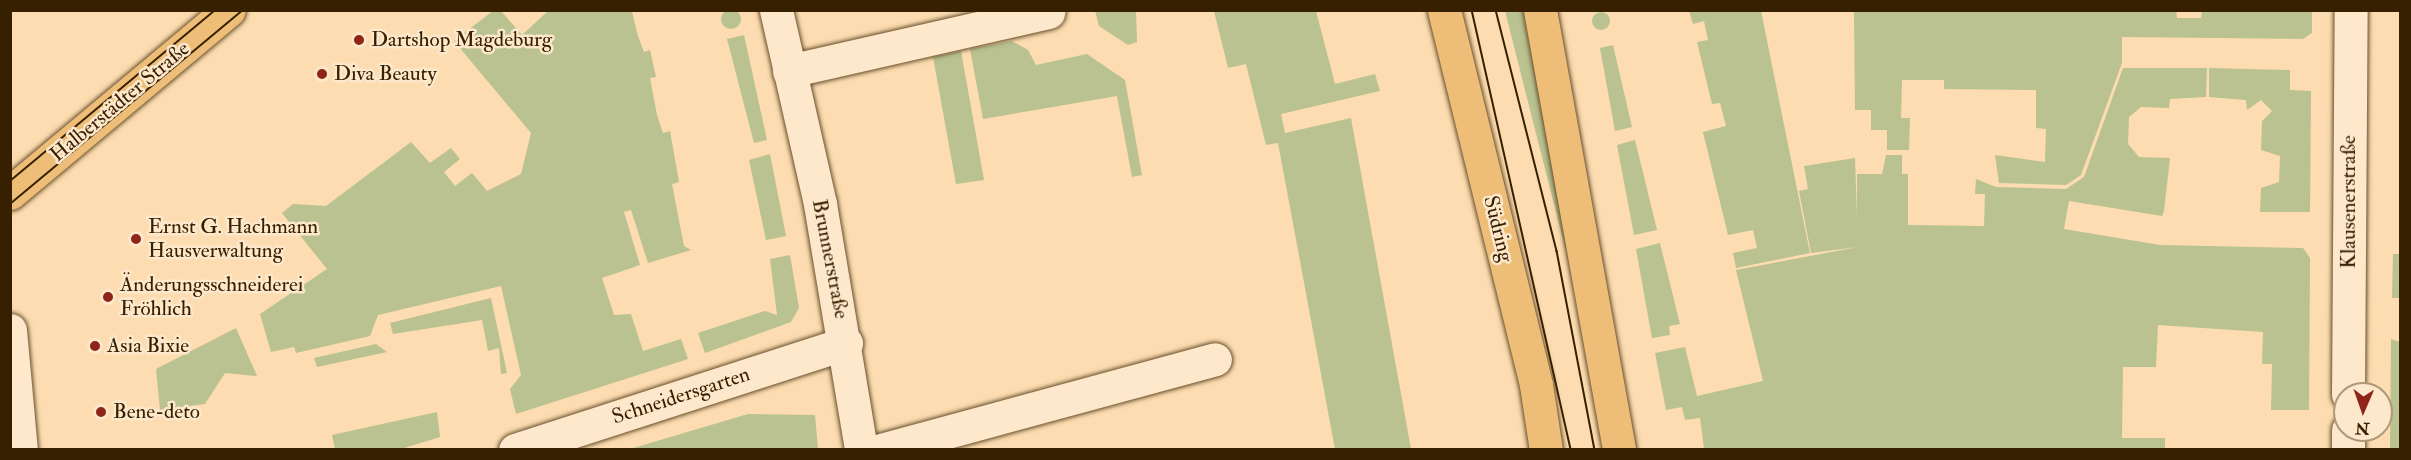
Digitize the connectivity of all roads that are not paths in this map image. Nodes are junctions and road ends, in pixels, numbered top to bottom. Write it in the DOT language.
graph roads {
  1 [pos="229,10"];
  2 [pos="776,10"];
  3 [pos="1444,10"];
  4 [pos="1540,10"];
  5 [pos="2350,10"];
  6 [pos="1048,12"];
  7 [pos="789,70"];
  8 [pos="10,193"];
  9 [pos="10,330"];
  10 [pos="846,343"];
  11 [pos="1215,359"];
  12 [pos="2348,382"];
  13 [pos="17,427"];
  14 [pos="515,450"];
  15 [pos="861,450"];
  16 [pos="881,450"];
  17 [pos="1546,450"];
  18 [pos="1618,450"];
  1 -- 8 [label="main road, Halberstädter Straße"];
  2 -- 7 [label="street, Brunnerstraße"];
  3 -- 17 [label="main road, Südring"];
  4 -- 18 [label="main road"];
  5 -- 12 [label="street, Klausenerstraße"];
  6 -- 7 [label="street"];
  7 -- 10 [label="street, Brunnerstraße"];
  9 -- 13 [label="street"];
  10 -- 14 [label="street, Schneidersgarten"];
  10 -- 15 [label="street, Brunnerstraße"];
  11 -- 16 [label="street"];
}
